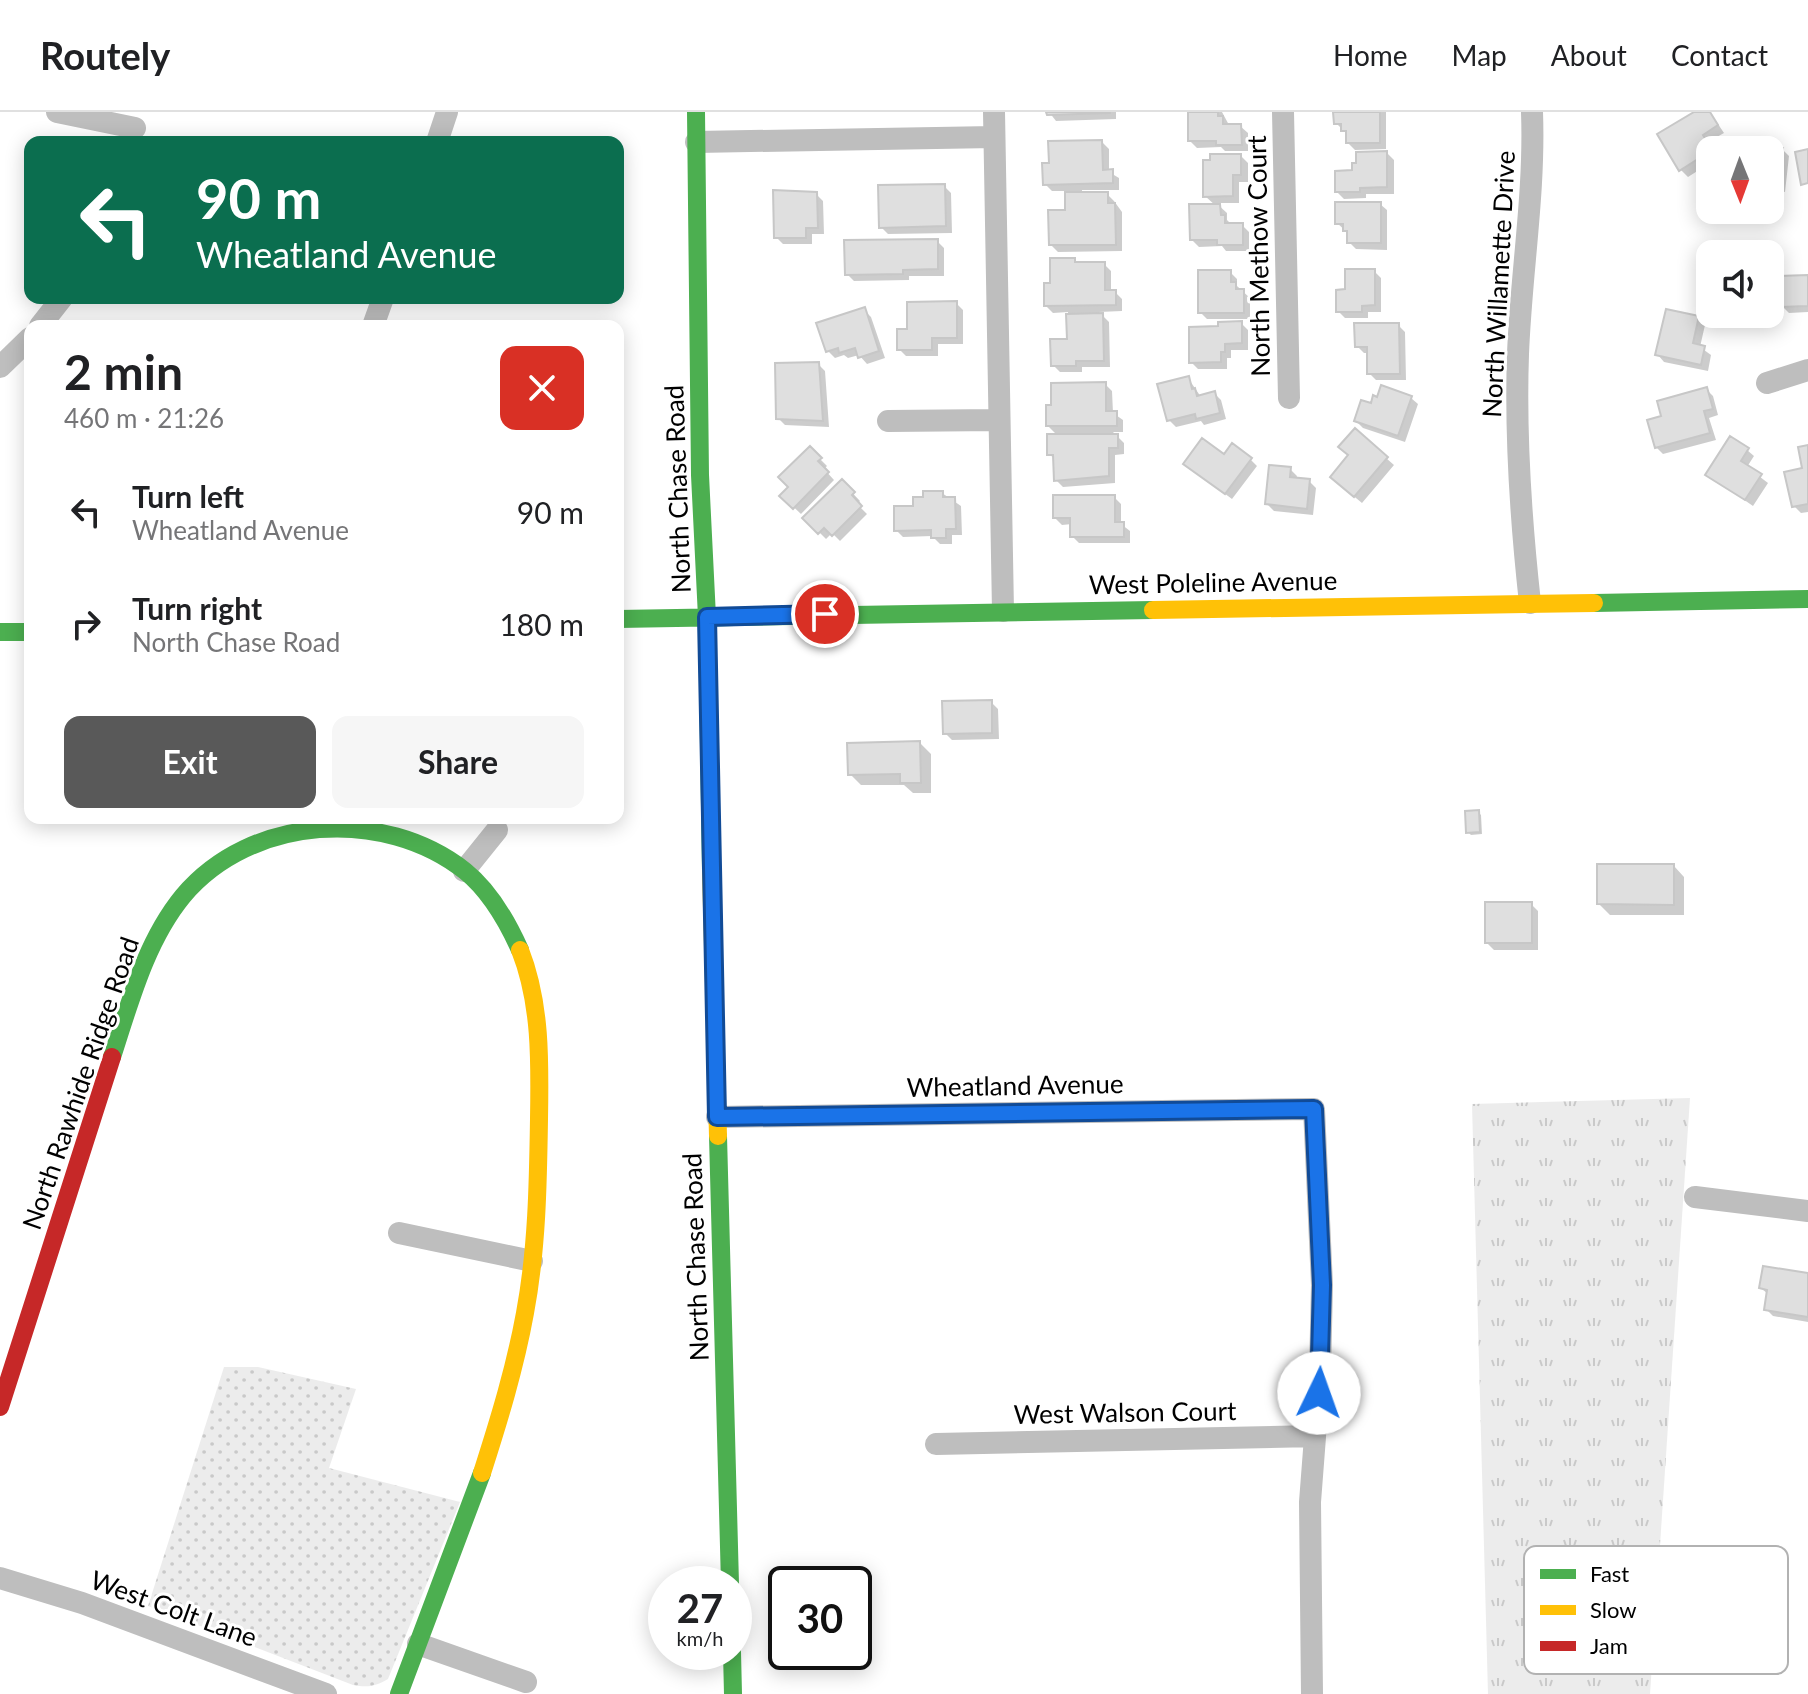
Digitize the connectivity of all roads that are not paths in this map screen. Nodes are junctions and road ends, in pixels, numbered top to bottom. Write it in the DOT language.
graph roads {
  1 [pos="57,112"];
  2 [pos="447,112"];
  3 [pos="696,112"];
  4 [pos="994,112"];
  5 [pos="1283,112"];
  6 [pos="1532,112"];
  7 [pos="135,127"];
  8 [pos="439,136"];
  9 [pos="994,137"];
  10 [pos="696,142"];
  11 [pos="57,304"];
  12 [pos="45,320"];
  13 [pos="24,344"];
  14 [pos="0,367"];
  15 [pos="1808,370"];
  16 [pos="1767,383"];
  17 [pos="1289,398"];
  18 [pos="998,420"];
  19 [pos="888,421"];
  20 [pos="1808,599"];
  21 [pos="1530,603"];
  22 [pos="1003,611"];
  23 [pos="707,617"];
  24 [pos="624,619"];
  25 [pos="0,632"];
  26 [pos="24,632"];
  27 [pos="497,830"];
  28 [pos="464,871"];
  29 [pos="717,1117"];
  30 [pos="1695,1197"];
  31 [pos="1808,1211"];
  32 [pos="399,1233"];
  33 [pos="532,1261"];
  34 [pos="0,1407"];
  35 [pos="1315,1436"];
  36 [pos="936,1444"];
  37 [pos="729,1566"];
  38 [pos="0,1578"];
  39 [pos="418,1644"];
  40 [pos="732,1670"];
  41 [pos="526,1682"];
  42 [pos="326,1694"];
  43 [pos="399,1694"];
  44 [pos="733,1694"];
  45 [pos="1312,1694"];
  1 -- 7 [label="street"];
  2 -- 8 [label="street"];
  3 -- 10 [label="street, North Chase Road"];
  4 -- 9 [label="street"];
  5 -- 17 [label="street, North Methow Court"];
  6 -- 21 [label="street, North Willamette Drive"];
  9 -- 10 [label="street"];
  9 -- 18 [label="street"];
  10 -- 23 [label="street, North Chase Road"];
  11 -- 12 [label="street"];
  13 -- 14 [label="street"];
  15 -- 16 [label="street"];
  18 -- 19 [label="street"];
  18 -- 22 [label="street"];
  20 -- 21 [label="street, West Poleline Avenue"];
  21 -- 22 [label="street, West Poleline Avenue"];
  22 -- 23 [label="street, West Poleline Avenue"];
  23 -- 24 [label="street, West Poleline Avenue"];
  23 -- 29 [label="street, North Chase Road"];
  25 -- 26 [label="street"];
  27 -- 28 [label="street"];
  28 -- 33 [label="street, North Rawhide Ridge Road"];
  28 -- 34 [label="street, North Rawhide Ridge Road"];
  29 -- 35 [label="street, Wheatland Avenue"];
  29 -- 37 [label="street, North Chase Road"];
  30 -- 31 [label="street"];
  32 -- 33 [label="street"];
  33 -- 39 [label="street, North Rawhide Ridge Road"];
  35 -- 36 [label="street, West Walson Court"];
  35 -- 45 [label="street"];
  38 -- 42 [label="street, West Colt Lane"];
  39 -- 41 [label="street"];
  39 -- 43 [label="street, North Rawhide Ridge Road"];
  40 -- 44 [label="street"];
}
